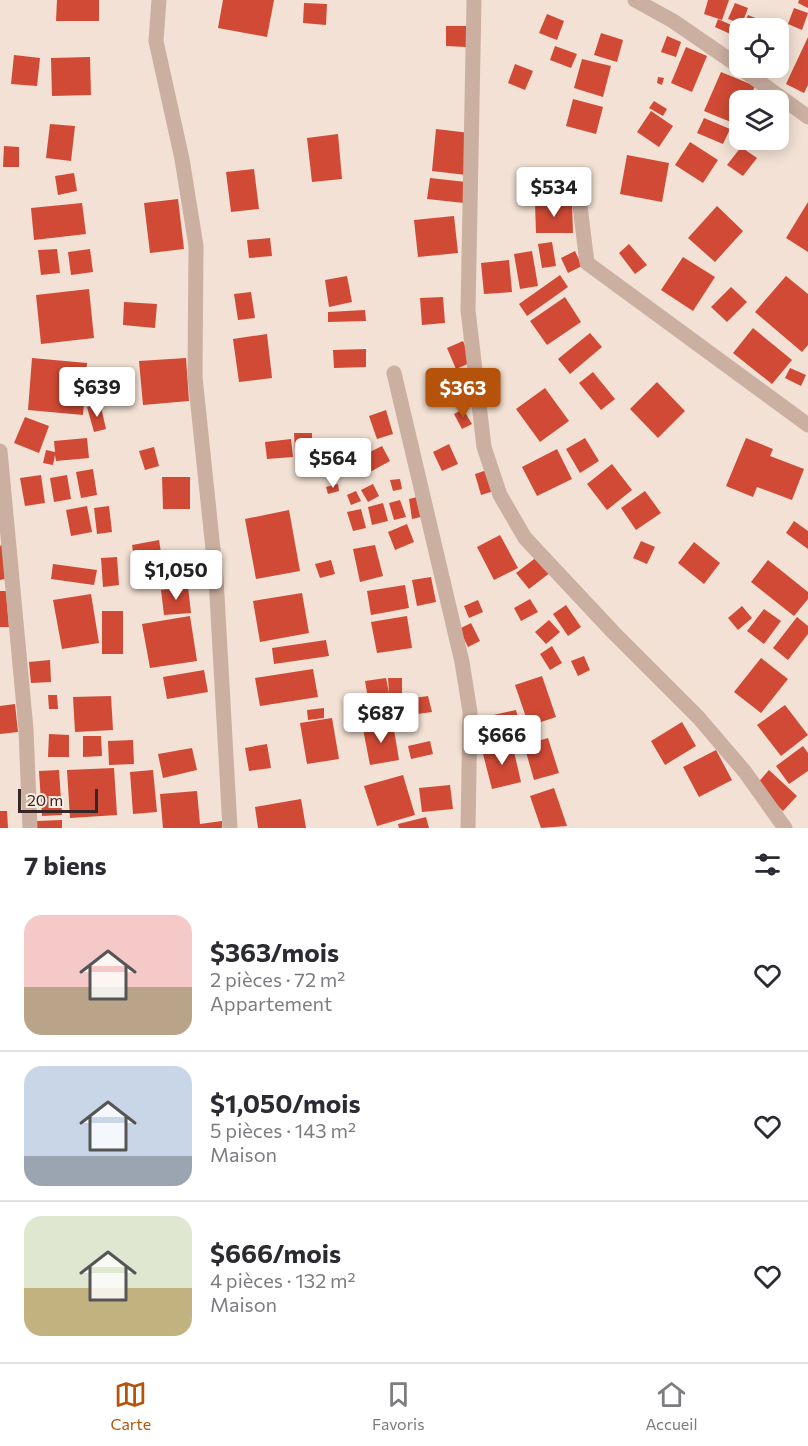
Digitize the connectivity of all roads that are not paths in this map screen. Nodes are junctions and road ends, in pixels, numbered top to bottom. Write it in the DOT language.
graph roads {
  1 [pos="159,0"];
  2 [pos="474,0"];
  3 [pos="635,0"];
  4 [pos="729,59"];
  5 [pos="755,78"];
  6 [pos="808,117"];
  7 [pos="580,206"];
  8 [pos="394,373"];
  9 [pos="808,425"];
  10 [pos="0,451"];
  11 [pos="30,828"];
  12 [pos="230,828"];
  13 [pos="468,828"];
  14 [pos="785,828"];
  1 -- 12 [label="street"];
  2 -- 14 [label="street"];
  3 -- 4 [label="street"];
  5 -- 6 [label="street"];
  7 -- 9 [label="street"];
  8 -- 13 [label="street"];
  10 -- 11 [label="street"];
}
